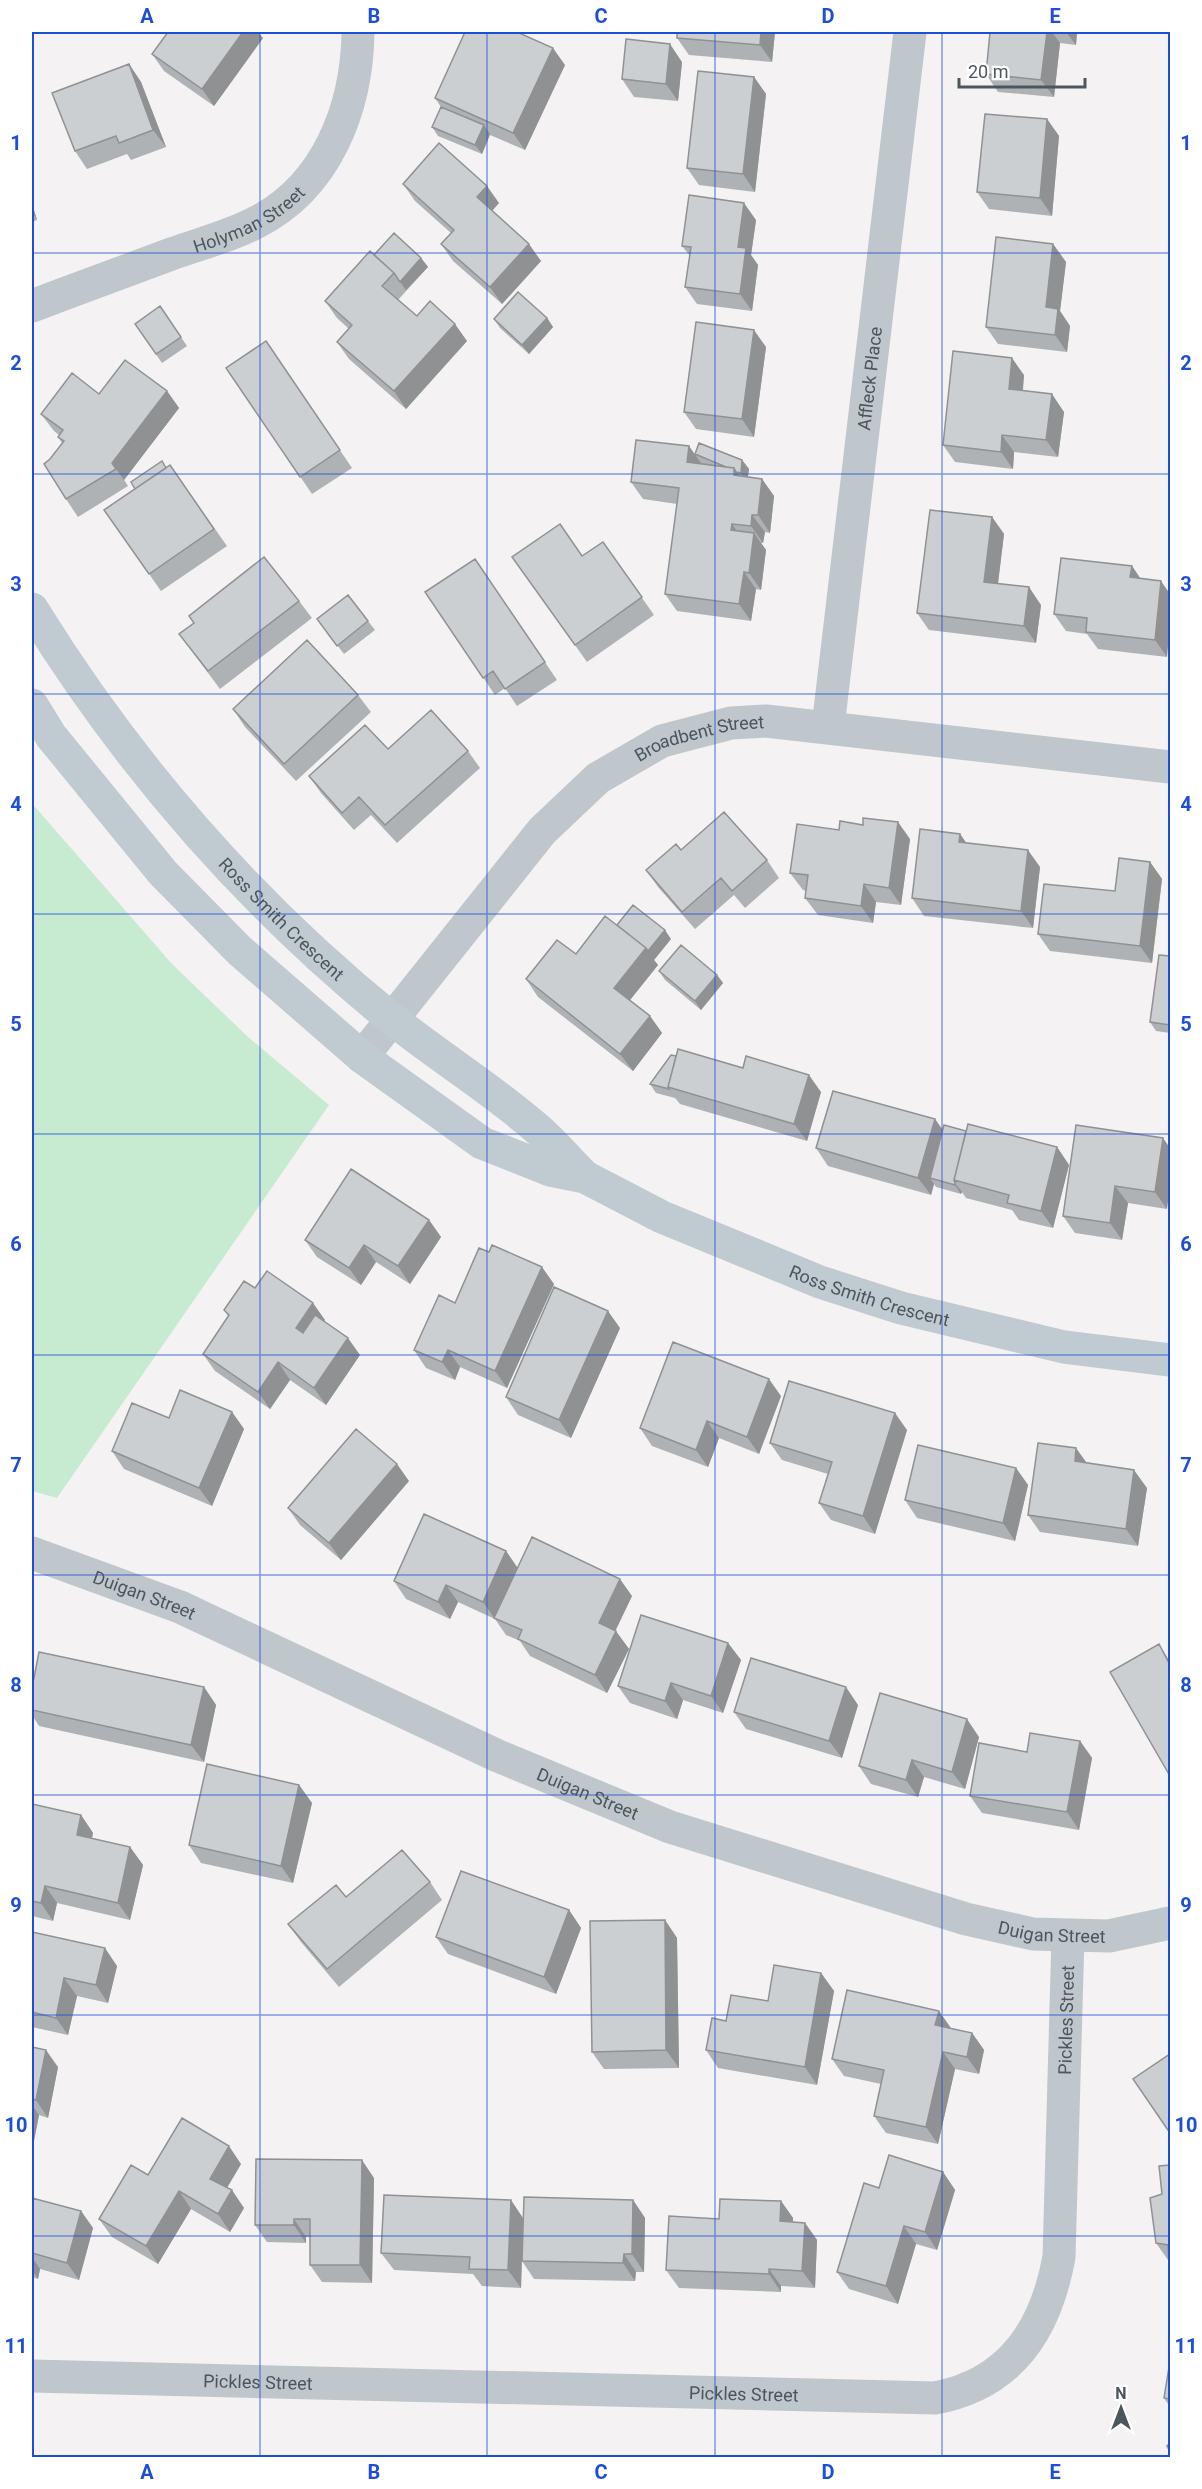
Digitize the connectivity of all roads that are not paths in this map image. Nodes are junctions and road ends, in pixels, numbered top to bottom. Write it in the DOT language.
graph roads {
  1 [pos="358,32"];
  2 [pos="910,32"];
  3 [pos="32,306"];
  4 [pos="32,611"];
  5 [pos="32,705"];
  6 [pos="828,727"];
  7 [pos="32,738"];
  8 [pos="75,766"];
  9 [pos="1170,767"];
  10 [pos="393,1019"];
  11 [pos="362,1057"];
  12 [pos="585,1177"];
  13 [pos="1170,1360"];
  14 [pos="32,1553"];
  15 [pos="1170,1923"];
  16 [pos="1068,1936"];
  17 [pos="32,2376"];
  1 -- 3 [label="street, Holyman Street"];
  2 -- 6 [label="street, Affleck Place"];
  4 -- 10 [label="street, Ross Smith Crescent"];
  5 -- 8 [label="street, Ross Smith Crescent"];
  6 -- 9 [label="street, Broadbent Street"];
  6 -- 10 [label="street, Broadbent Street"];
  7 -- 8 [label="street"];
  8 -- 11 [label="street, Ross Smith Crescent"];
  10 -- 11 [label="street, Broadbent Street"];
  10 -- 12 [label="street, Ross Smith Crescent"];
  11 -- 12 [label="street, Ross Smith Crescent"];
  12 -- 13 [label="street, Ross Smith Crescent"];
  14 -- 16 [label="street, Duigan Street"];
  15 -- 16 [label="street, Duigan Street"];
  16 -- 17 [label="street, Pickles Street"];
}
